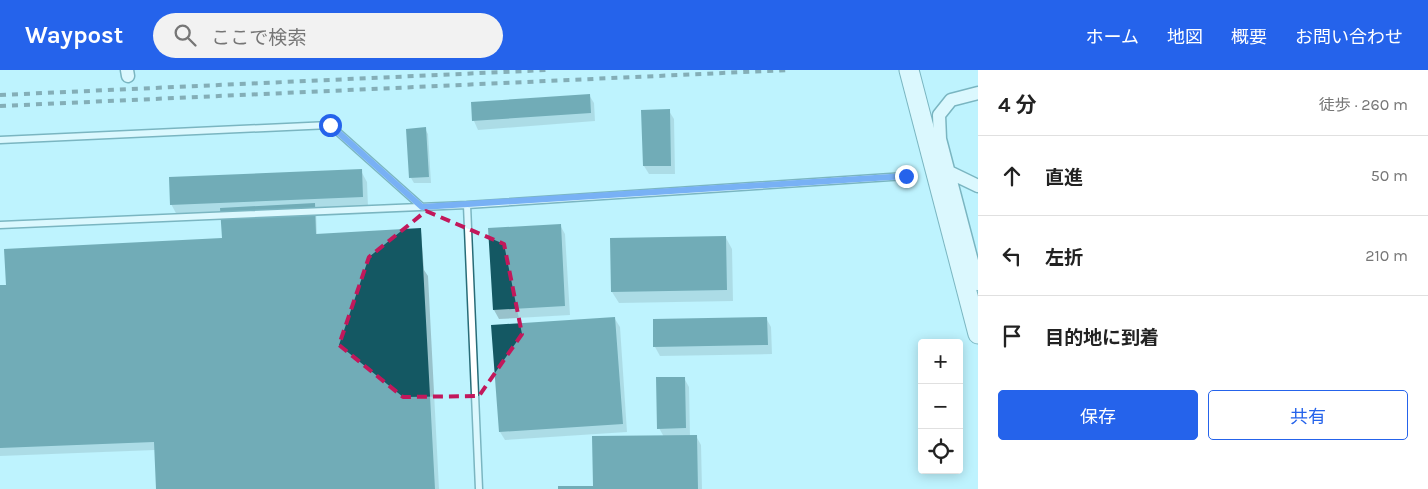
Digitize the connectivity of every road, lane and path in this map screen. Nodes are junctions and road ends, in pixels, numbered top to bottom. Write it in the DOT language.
graph roads {
  1 [pos="909,70"];
  2 [pos="978,93"];
  3 [pos="0,140"];
  4 [pos="948,172"];
  5 [pos="906,176"];
  6 [pos="978,186"];
  7 [pos="467,205"];
  8 [pos="422,207"];
  9 [pos="0,225"];
  10 [pos="978,284"];
  11 [pos="978,334"];
  12 [pos="479,489"];
  1 -- 11 [label="street"];
  2 -- 4 [label="street"];
  3 -- 8 [label="lane"];
  4 -- 6 [label="street"];
  4 -- 10 [label="street"];
  5 -- 7 [label="lane"];
  7 -- 8 [label="lane"];
  7 -- 12 [label="lane"];
  8 -- 9 [label="lane"];
}
